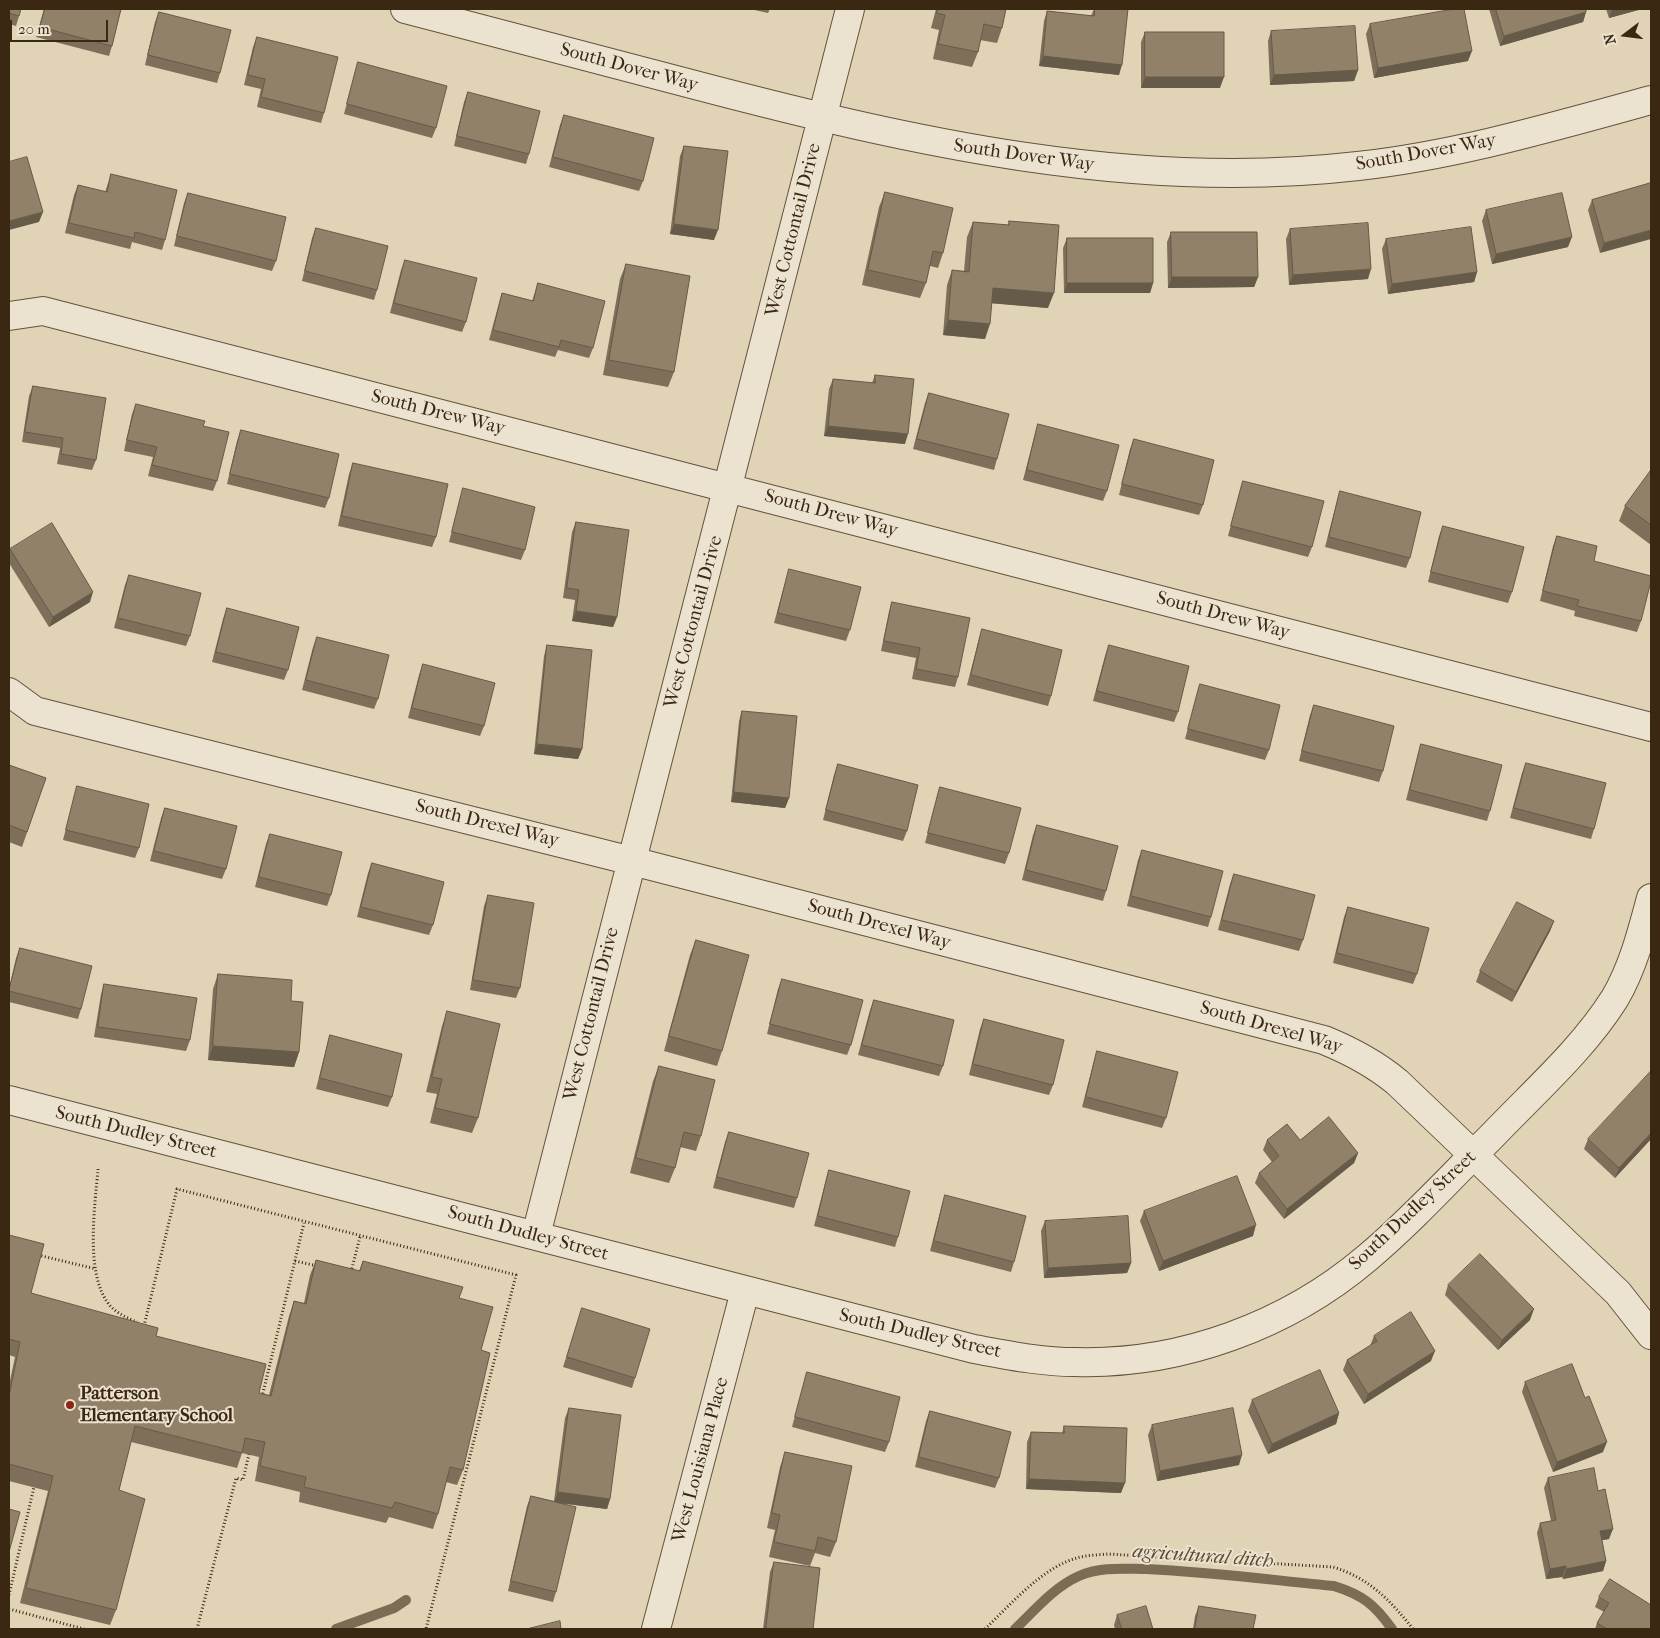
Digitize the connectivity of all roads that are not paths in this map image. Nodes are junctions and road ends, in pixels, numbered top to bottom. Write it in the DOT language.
graph roads {
  1 [pos="405,9"];
  2 [pos="850,9"];
  3 [pos="1651,100"];
  4 [pos="822,119"];
  5 [pos="9,316"];
  6 [pos="729,487"];
  7 [pos="9,692"];
  8 [pos="1651,727"];
  9 [pos="632,861"];
  10 [pos="1651,898"];
  11 [pos="9,1100"];
  12 [pos="1472,1156"];
  13 [pos="536,1235"];
  14 [pos="745,1291"];
  15 [pos="1651,1335"];
  16 [pos="656,1629"];
  1 -- 4 [label="street, South Dover Way"];
  2 -- 4 [label="street, West Cottontail Drive"];
  3 -- 4 [label="street, South Dover Way"];
  4 -- 6 [label="street, West Cottontail Drive"];
  5 -- 6 [label="street, South Drew Way"];
  6 -- 8 [label="street, South Drew Way"];
  6 -- 9 [label="street, West Cottontail Drive"];
  7 -- 9 [label="street, South Drexel Way"];
  9 -- 12 [label="street, South Drexel Way"];
  9 -- 13 [label="street, West Cottontail Drive"];
  10 -- 12 [label="street, South Dudley Street"];
  11 -- 13 [label="street, South Dudley Street"];
  12 -- 14 [label="street, South Dudley Street"];
  12 -- 15 [label="street, South Drexel Way"];
  13 -- 14 [label="street, South Dudley Street"];
  14 -- 16 [label="street, West Louisiana Place"];
}
